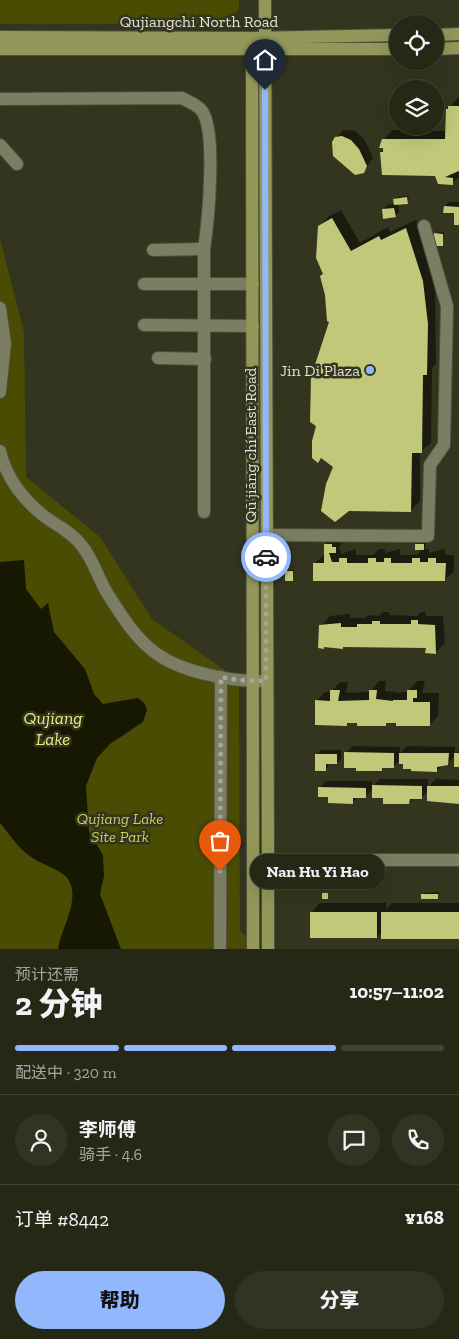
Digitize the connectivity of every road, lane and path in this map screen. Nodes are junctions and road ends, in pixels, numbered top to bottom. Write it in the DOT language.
graph roads {
  1 [pos="265,0"];
  2 [pos="459,34"];
  3 [pos="444,35"];
  4 [pos="389,36"];
  5 [pos="0,37"];
  6 [pos="259,43"];
  7 [pos="459,48"];
  8 [pos="0,49"];
  9 [pos="389,49"];
  10 [pos="444,49"];
  11 [pos="0,99"];
  12 [pos="0,145"];
  13 [pos="17,164"];
  14 [pos="424,226"];
  15 [pos="204,249"];
  16 [pos="154,250"];
  17 [pos="144,284"];
  18 [pos="204,284"];
  19 [pos="253,284"];
  20 [pos="0,308"];
  21 [pos="144,325"];
  22 [pos="204,325"];
  23 [pos="253,326"];
  24 [pos="158,358"];
  25 [pos="205,359"];
  26 [pos="0,392"];
  27 [pos="0,452"];
  28 [pos="204,512"];
  29 [pos="266,535"];
  30 [pos="221,677"];
  31 [pos="259,681"];
  32 [pos="252,860"];
  33 [pos="268,860"];
  34 [pos="459,860"];
  35 [pos="220,949"];
  36 [pos="253,949"];
  37 [pos="268,949"];
  1 -- 6 [label="main road, Qū jiāng chí East Road"];
  2 -- 3 [label="main road"];
  4 -- 6 [label="main road, Qujiangchi North Road"];
  5 -- 6 [label="main road, Qujiangchi North Road"];
  6 -- 8 [label="main road, Qujiangchi North Road"];
  6 -- 9 [label="main road, Qujiangchi North Road"];
  6 -- 19 [label="main road, Qū jiāng chí East Road"];
  6 -- 29 [label="main road, Qū jiāng chí East Road"];
  7 -- 10 [label="main road"];
  11 -- 15 [label="street"];
  12 -- 13 [label="street"];
  14 -- 29 [label="street"];
  15 -- 16 [label="street"];
  15 -- 18 [label="street"];
  17 -- 18 [label="street"];
  18 -- 19 [label="street"];
  18 -- 22 [label="street"];
  19 -- 23 [label="main road, Qū jiāng chí East Road"];
  20 -- 26 [label="street"];
  21 -- 22 [label="street"];
  22 -- 23 [label="street"];
  22 -- 25 [label="street"];
  23 -- 31 [label="main road, Qū jiāng chí East Road"];
  24 -- 25 [label="street"];
  25 -- 28 [label="street"];
  27 -- 30 [label="street"];
  29 -- 31 [label="main road, Qū jiāng chí East Road"];
  30 -- 31 [label="street"];
  30 -- 35 [label="street"];
  31 -- 32 [label="main road, Qū jiāng chí East Road"];
  31 -- 33 [label="main road, Qū jiāng chí East Road"];
  32 -- 33 [label="street"];
  32 -- 36 [label="main road, Qū jiāng chí East Road, bridge"];
  33 -- 34 [label="street"];
  33 -- 37 [label="main road, Qū jiāng chí East Road, bridge"];
}
